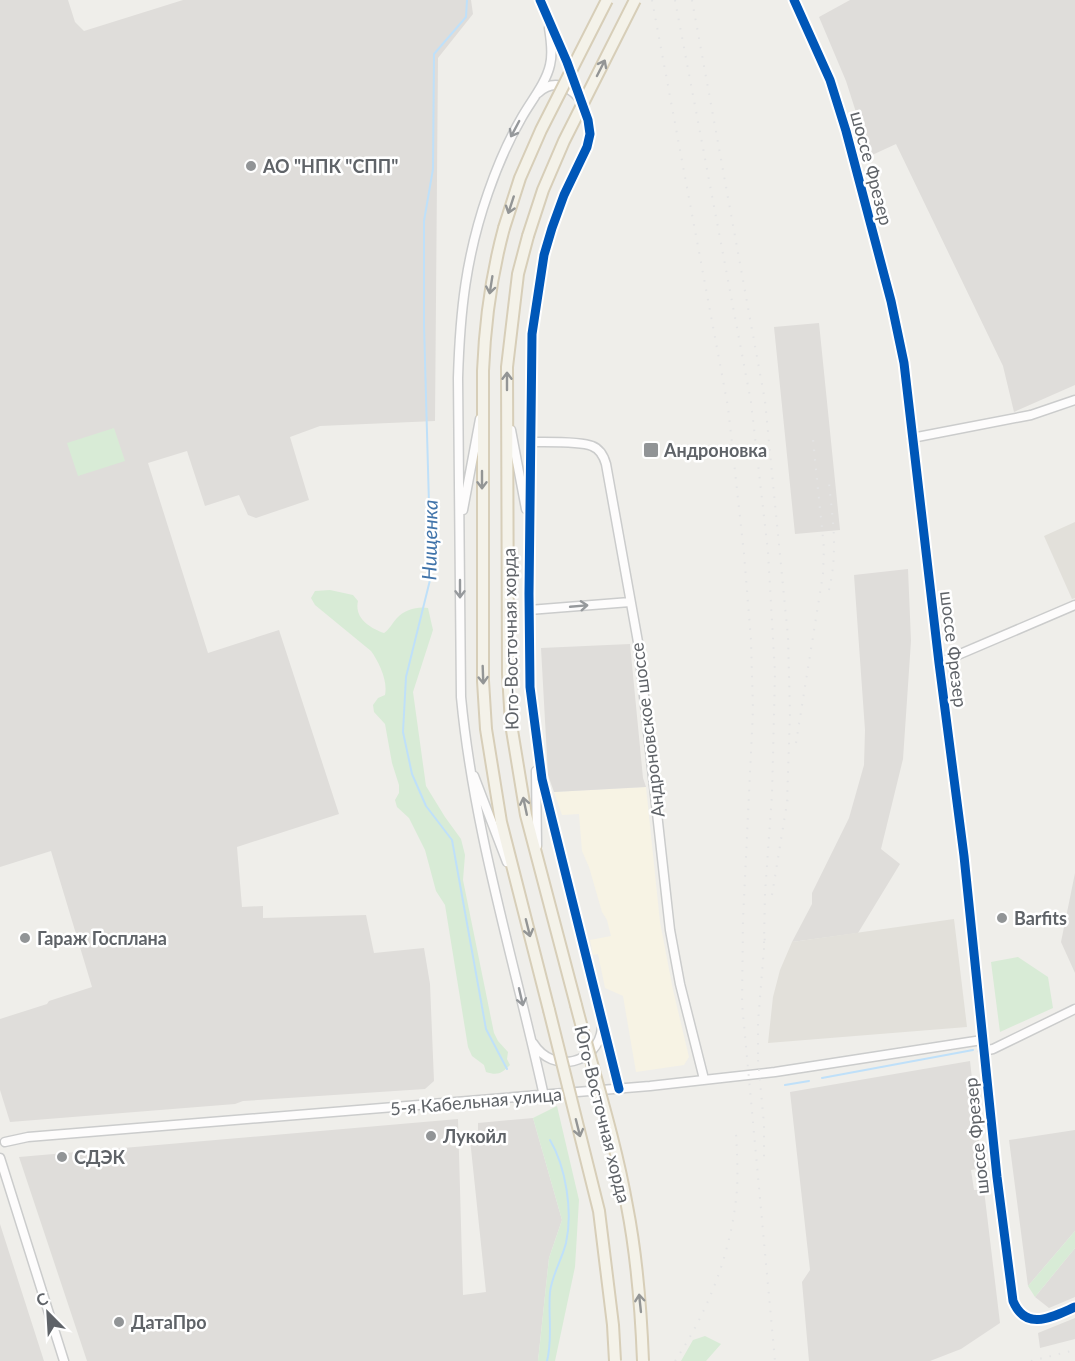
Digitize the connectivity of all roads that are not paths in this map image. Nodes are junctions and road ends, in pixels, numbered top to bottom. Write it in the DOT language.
graph roads {
  1 [pos="540,0"];
  2 [pos="608,0"];
  3 [pos="635,0"];
  4 [pos="794,0"];
  5 [pos="548,17"];
  6 [pos="534,97"];
  7 [pos="580,100"];
  8 [pos="1075,400"];
  9 [pos="483,404"];
  10 [pos="507,415"];
  11 [pos="912,438"];
  12 [pos="531,442"];
  13 [pos="530,527"];
  14 [pos="459,530"];
  15 [pos="630,602"];
  16 [pos="1075,605"];
  17 [pos="529,610"];
  18 [pos="939,663"];
  19 [pos="536,742"];
  20 [pos="467,756"];
  21 [pos="537,858"];
  22 [pos="521,899"];
  23 [pos="1075,1009"];
  24 [pos="601,1017"];
  25 [pos="530,1034"];
  26 [pos="982,1040"];
  27 [pos="983,1051"];
  28 [pos="704,1079"];
  29 [pos="619,1089"];
  30 [pos="544,1096"];
  31 [pos="2,1140"];
  32 [pos="0,1153"];
  33 [pos="0,1158"];
  34 [pos="1075,1307"];
  35 [pos="64,1361"];
  36 [pos="615,1361"];
  37 [pos="643,1361"];
  1 -- 5 [label="street"];
  2 -- 9 [label="main road, Юго-Восточная хорда, one-way, bridge"];
  10 -- 3 [label="main road, Юго-Восточная хорда, one-way, bridge"];
  4 -- 11 [label="street, шоссе Фрезер"];
  5 -- 6 [label="street"];
  5 -- 7 [label="street"];
  6 -- 7 [label="street"];
  6 -- 14 [label="street, one-way"];
  7 -- 12 [label="street"];
  8 -- 11 [label="street"];
  9 -- 14 [label="street"];
  9 -- 22 [label="main road, Юго-Восточная хорда, one-way"];
  10 -- 13 [label="street"];
  21 -- 10 [label="main road, Юго-Восточная хорда, one-way"];
  11 -- 18 [label="street, шоссе Фрезер"];
  12 -- 13 [label="street"];
  12 -- 15 [label="street, Андроновское шоссе"];
  13 -- 17 [label="street"];
  14 -- 20 [label="street, one-way"];
  17 -- 15 [label="street, one-way"];
  15 -- 28 [label="street, Андроновское шоссе"];
  16 -- 18 [label="street"];
  17 -- 19 [label="street"];
  18 -- 26 [label="street, шоссе Фрезер"];
  19 -- 21 [label="street"];
  19 -- 24 [label="street"];
  20 -- 22 [label="street"];
  20 -- 25 [label="street, one-way"];
  37 -- 21 [label="main road, Юго-Восточная хорда, one-way, bridge"];
  22 -- 36 [label="main road, Юго-Восточная хорда, one-way, bridge"];
  23 -- 27 [label="street"];
  24 -- 25 [label="street"];
  24 -- 29 [label="street"];
  25 -- 30 [label="street"];
  26 -- 27 [label="street, шоссе Фрезер"];
  26 -- 28 [label="street, 5-я Кабельная улица"];
  27 -- 34 [label="street, шоссе Фрезер"];
  28 -- 29 [label="street, 5-я Кабельная улица"];
  29 -- 30 [label="street, 5-я Кабельная улица"];
  30 -- 31 [label="street, 5-я Кабельная улица"];
  31 -- 32 [label="street"];
  33 -- 35 [label="street"];
}
